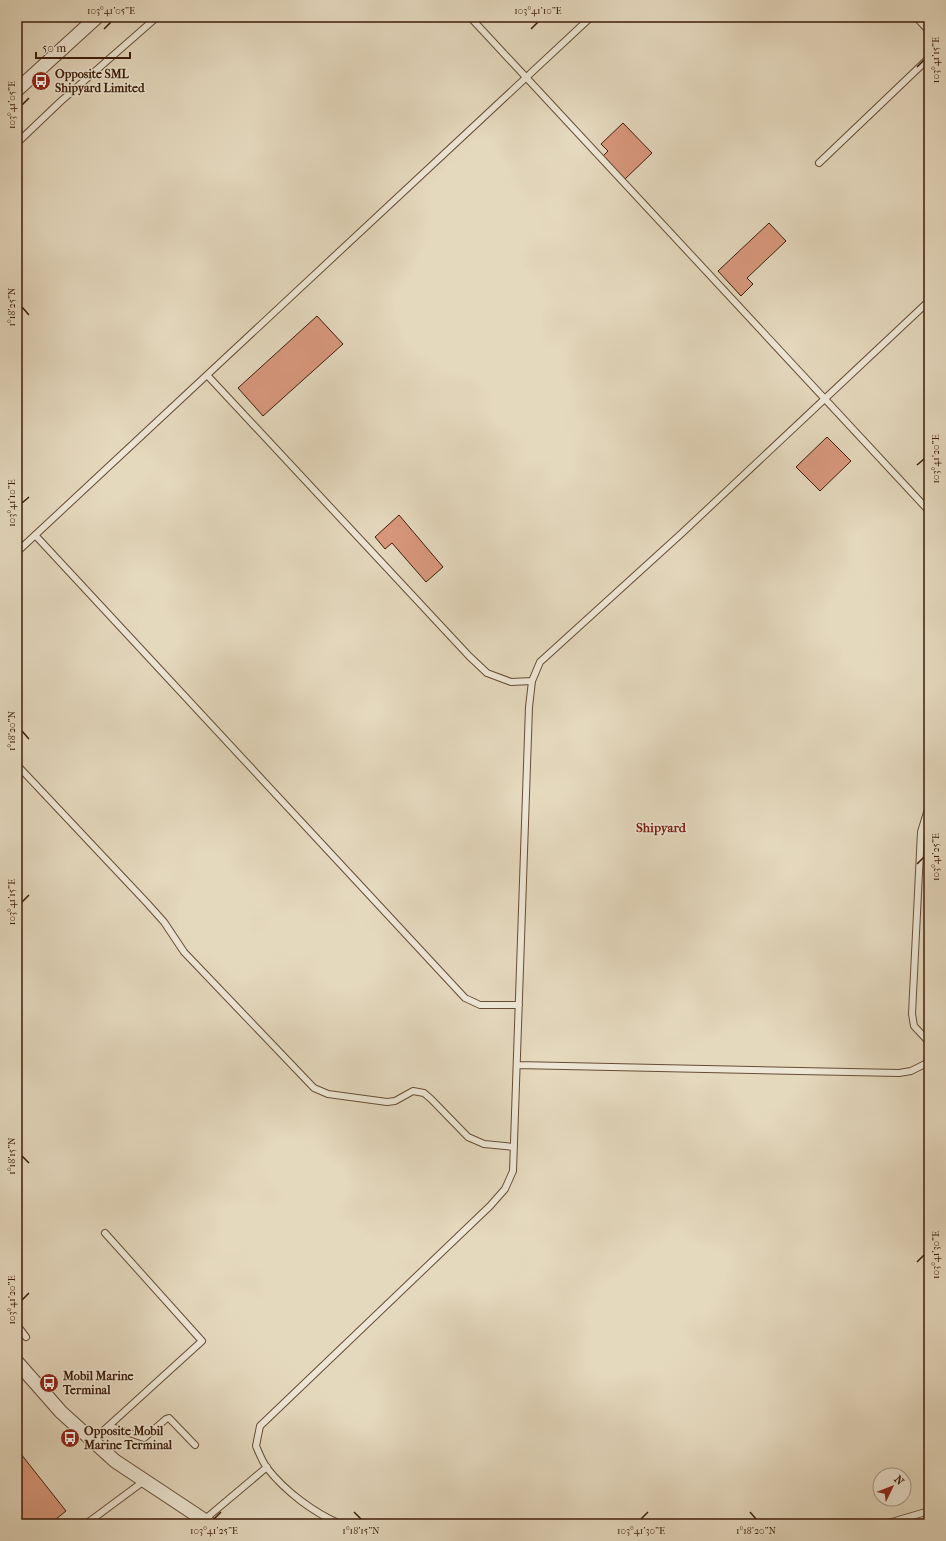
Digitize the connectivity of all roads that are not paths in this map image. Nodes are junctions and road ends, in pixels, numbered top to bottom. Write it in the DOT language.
graph roads {
  1 [pos="97,17"];
  2 [pos="157,17"];
  3 [pos="470,17"];
  4 [pos="591,17"];
  5 [pos="916,17"];
  6 [pos="929,31"];
  7 [pos="929,58"];
  8 [pos="526,78"];
  9 [pos="17,90"];
  10 [pos="17,143"];
  11 [pos="819,163"];
  12 [pos="929,301"];
  13 [pos="206,375"];
  14 [pos="824,399"];
  15 [pos="929,511"];
  16 [pos="35,535"];
  17 [pos="17,552"];
  18 [pos="532,681"];
  19 [pos="17,765"];
  20 [pos="929,806"];
  21 [pos="519,1005"];
  22 [pos="929,1042"];
  23 [pos="929,1062"];
  24 [pos="517,1065"];
  25 [pos="514,1147"];
  26 [pos="105,1232"];
  27 [pos="17,1325"];
  28 [pos="26,1337"];
  29 [pos="17,1362"];
  30 [pos="109,1426"];
  31 [pos="92,1441"];
  32 [pos="195,1445"];
  33 [pos="266,1467"];
  34 [pos="144,1480"];
  35 [pos="929,1511"];
  36 [pos="204,1523"];
  37 [pos="86,1524"];
  38 [pos="340,1524"];
  39 [pos="885,1524"];
  1 -- 9 [label="street"];
  2 -- 10 [label="lane"];
  3 -- 8 [label="lane"];
  4 -- 8 [label="lane"];
  5 -- 6 [label="lane"];
  7 -- 11 [label="lane"];
  8 -- 13 [label="lane"];
  8 -- 14 [label="lane"];
  12 -- 14 [label="lane"];
  13 -- 16 [label="lane"];
  13 -- 18 [label="lane"];
  14 -- 15 [label="lane"];
  14 -- 18 [label="lane"];
  16 -- 17 [label="lane"];
  16 -- 21 [label="lane"];
  18 -- 21 [label="lane"];
  19 -- 25 [label="lane"];
  20 -- 22 [label="lane"];
  21 -- 24 [label="lane"];
  23 -- 24 [label="lane"];
  24 -- 25 [label="lane"];
  25 -- 33 [label="lane"];
  26 -- 30 [label="lane"];
  27 -- 28 [label="lane"];
  29 -- 31 [label="street"];
  30 -- 31 [label="lane"];
  30 -- 32 [label="lane"];
  31 -- 34 [label="street"];
  33 -- 36 [label="lane"];
  33 -- 38 [label="lane"];
  34 -- 36 [label="street"];
  34 -- 37 [label="lane"];
  35 -- 39 [label="lane"];
}
